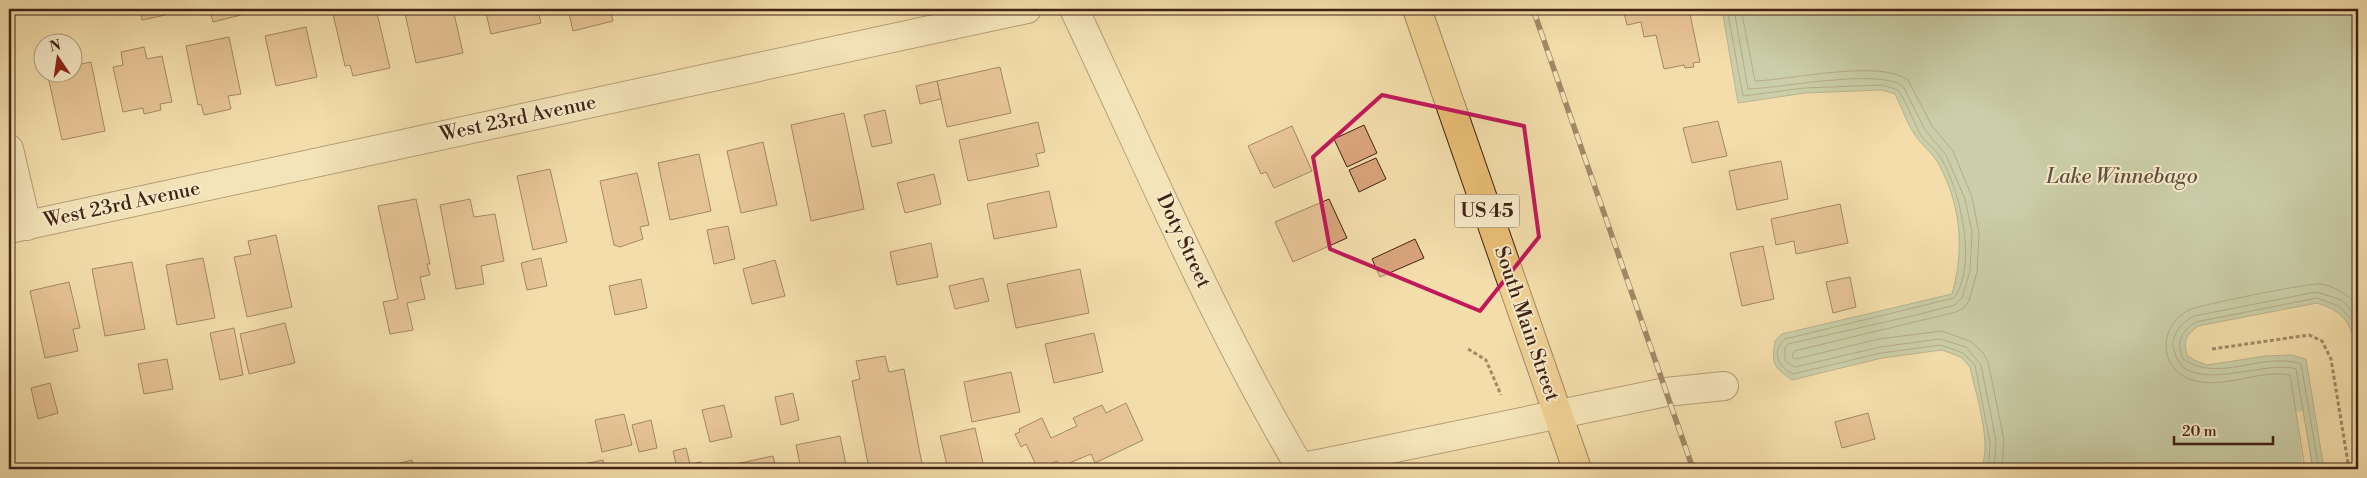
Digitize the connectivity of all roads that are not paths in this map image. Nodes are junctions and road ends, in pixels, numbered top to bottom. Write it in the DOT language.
graph roads {
  1 [pos="1027,9"];
  2 [pos="1074,9"];
  3 [pos="1417,9"];
  4 [pos="9,149"];
  5 [pos="18,227"];
  6 [pos="1724,386"];
  7 [pos="1558,413"];
  8 [pos="1298,469"];
  9 [pos="1577,469"];
  1 -- 5 [label="street, West 23rd Avenue"];
  2 -- 8 [label="street, Doty Street"];
  3 -- 7 [label="main road, South Main Street / US 45"];
  4 -- 5 [label="street"];
  6 -- 7 [label="street"];
  7 -- 8 [label="street"];
  7 -- 9 [label="main road, South Main Street / US 45"];
}
